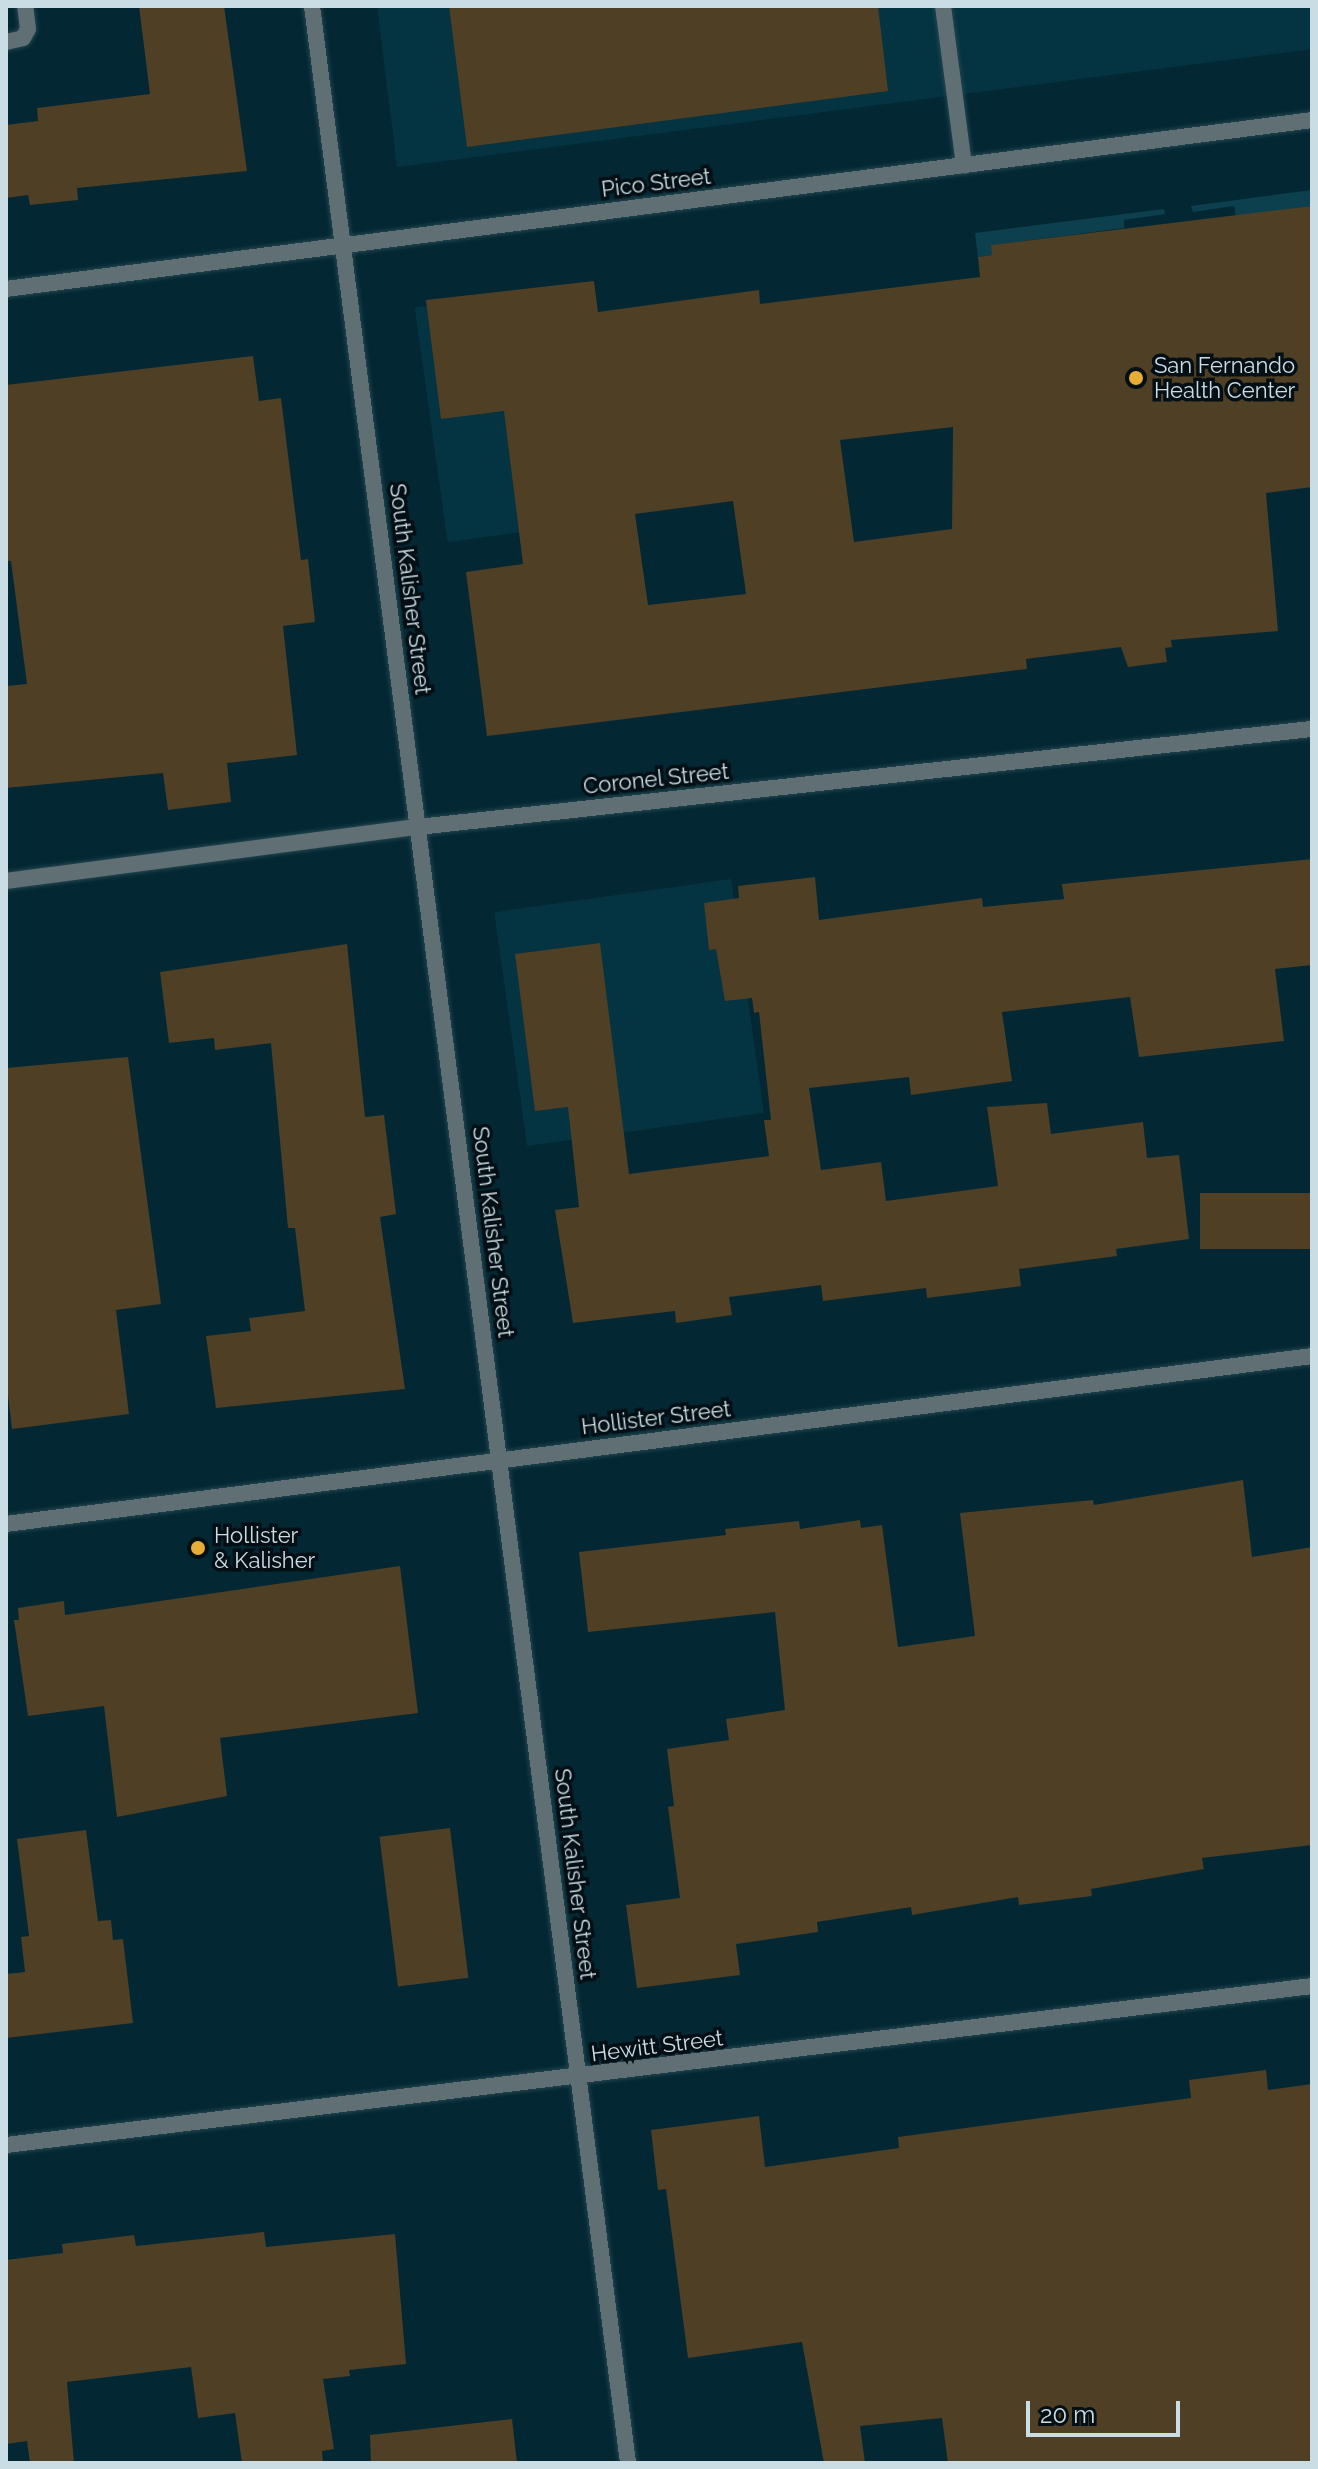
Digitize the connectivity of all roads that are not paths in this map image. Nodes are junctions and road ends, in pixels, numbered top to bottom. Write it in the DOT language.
graph roads {
  1 [pos="25,6"];
  2 [pos="312,6"];
  3 [pos="943,6"];
  4 [pos="6,42"];
  5 [pos="1312,120"];
  6 [pos="964,166"];
  7 [pos="343,245"];
  8 [pos="6,289"];
  9 [pos="1312,729"];
  10 [pos="418,827"];
  11 [pos="6,881"];
  12 [pos="1312,1356"];
  13 [pos="500,1461"];
  14 [pos="6,1524"];
  15 [pos="1312,1986"];
  16 [pos="579,2078"];
  17 [pos="6,2145"];
  18 [pos="628,2463"];
  1 -- 4 [label="street"];
  2 -- 7 [label="street, South Kalisher Street"];
  3 -- 6 [label="street"];
  5 -- 6 [label="street, Pico Street"];
  6 -- 7 [label="street, Pico Street"];
  7 -- 8 [label="street, Pico Street"];
  7 -- 10 [label="street, South Kalisher Street"];
  9 -- 10 [label="street, Coronel Street"];
  10 -- 11 [label="street, Coronel Street"];
  10 -- 13 [label="street, South Kalisher Street"];
  12 -- 13 [label="street, Hollister Street"];
  13 -- 14 [label="street, Hollister Street"];
  13 -- 16 [label="street, South Kalisher Street"];
  15 -- 16 [label="street, Hewitt Street"];
  16 -- 17 [label="street, Hewitt Street"];
  16 -- 18 [label="street, South Kalisher Street"];
}
